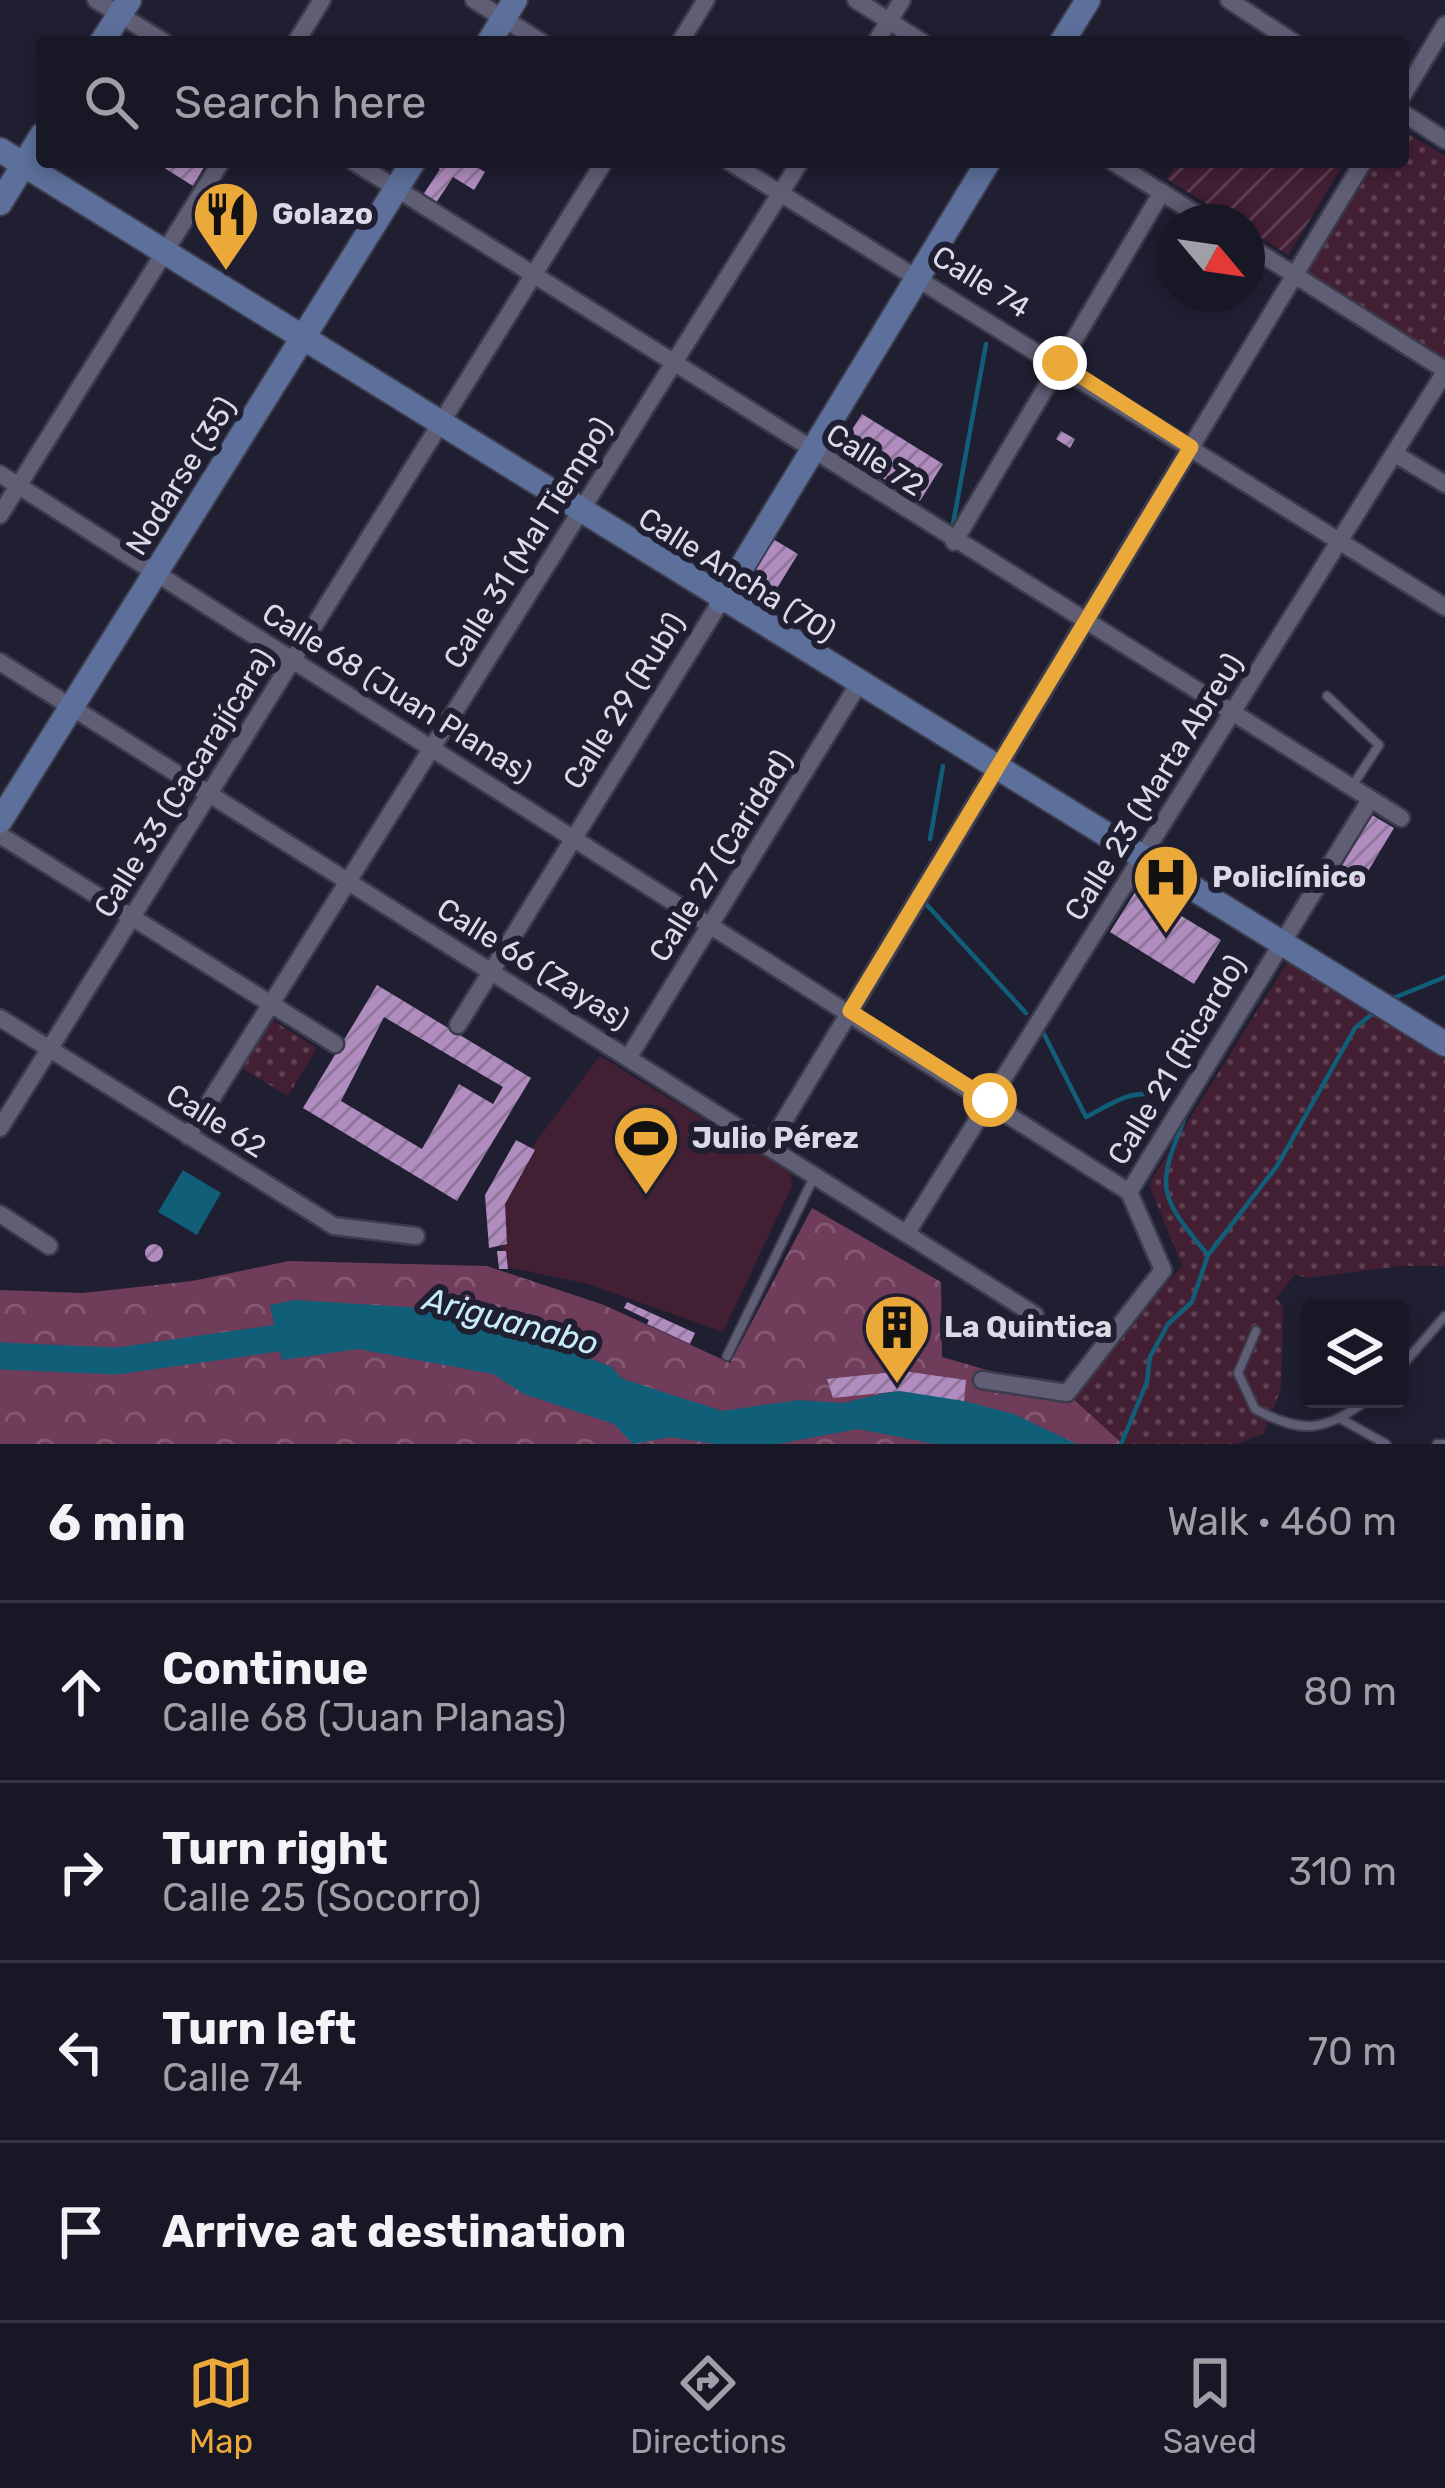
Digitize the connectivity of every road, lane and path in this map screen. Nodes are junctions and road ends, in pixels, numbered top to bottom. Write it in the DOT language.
graph roads {
  1 [pos="96,0"];
  2 [pos="322,0"];
  3 [pos="474,0"];
  4 [pos="706,0"];
  5 [pos="856,0"];
  6 [pos="902,0"];
  7 [pos="1088,0"];
  8 [pos="1228,0"];
  9 [pos="124,7"];
  10 [pos="509,9"];
  11 [pos="889,21"];
  12 [pos="1445,25"];
  13 [pos="106,36"];
  14 [pos="157,36"];
  15 [pos="300,36"];
  16 [pos="493,36"];
  17 [pos="535,36"];
  18 [pos="684,36"];
  19 [pos="880,36"];
  20 [pos="913,36"];
  21 [pos="1066,36"];
  22 [pos="1284,36"];
  23 [pos="1409,85"];
  24 [pos="1409,117"];
  25 [pos="1445,140"];
  26 [pos="36,144"];
  27 [pos="0,150"];
  28 [pos="23,165"];
  29 [pos="217,168"];
  30 [pos="363,168"];
  31 [pos="409,168"];
  32 [pos="600,168"];
  33 [pos="739,168"];
  34 [pos="796,168"];
  35 [pos="984,168"];
  36 [pos="1123,168"];
  37 [pos="1359,168"];
  38 [pos="396,189"];
  39 [pos="1162,192"];
  40 [pos="780,194"];
  41 [pos="0,203"];
  42 [pos="1181,204"];
  43 [pos="164,253"];
  44 [pos="1265,256"];
  45 [pos="533,275"];
  46 [pos="919,275"];
  47 [pos="1294,275"];
  48 [pos="301,340"];
  49 [pos="1060,363"];
  50 [pos="673,364"];
  51 [pos="1445,371"];
  52 [pos="440,425"];
  53 [pos="1191,447"];
  54 [pos="812,451"];
  55 [pos="1395,454"];
  56 [pos="0,474"];
  57 [pos="1445,484"];
  58 [pos="18,486"];
  59 [pos="580,513"];
  60 [pos="0,514"];
  61 [pos="1341,541"];
  62 [pos="954,542"];
  63 [pos="156,573"];
  64 [pos="721,601"];
  65 [pos="1445,607"];
  66 [pos="1084,623"];
  67 [pos="293,659"];
  68 [pos="0,662"];
  69 [pos="858,685"];
  70 [pos="1327,697"];
  71 [pos="72,709"];
  72 [pos="1231,716"];
  73 [pos="430,746"];
  74 [pos="996,769"];
  75 [pos="1351,788"];
  76 [pos="208,796"];
  77 [pos="1370,800"];
  78 [pos="1401,818"];
  79 [pos="0,821"];
  80 [pos="0,836"];
  81 [pos="575,836"];
  82 [pos="1142,858"];
  83 [pos="346,881"];
  84 [pos="132,917"];
  85 [pos="711,923"];
  86 [pos="1281,943"];
  87 [pos="492,970"];
  88 [pos="271,1004"];
  89 [pos="850,1011"];
  90 [pos="0,1018"];
  91 [pos="458,1024"];
  92 [pos="335,1044"];
  93 [pos="1445,1044"];
  94 [pos="49,1049"];
  95 [pos="630,1055"];
  96 [pos="990,1100"];
  97 [pos="0,1128"];
  98 [pos="188,1136"];
  99 [pos="770,1144"];
  100 [pos="816,1172"];
  101 [pos="1129,1192"];
  102 [pos="0,1214"];
  103 [pos="908,1231"];
  104 [pos="416,1236"];
  105 [pos="49,1246"];
  106 [pos="1034,1315"];
  107 [pos="1445,1316"];
  108 [pos="1256,1331"];
  109 [pos="727,1355"];
  110 [pos="1409,1358"];
  111 [pos="982,1380"];
  112 [pos="1356,1408"];
  113 [pos="1341,1419"];
  114 [pos="1386,1444"];
  1 -- 9 [label="street"];
  2 -- 15 [label="street"];
  3 -- 10 [label="street"];
  4 -- 18 [label="street"];
  5 -- 11 [label="street"];
  6 -- 11 [label="street"];
  7 -- 21 [label="main road"];
  8 -- 22 [label="street"];
  9 -- 13 [label="main road"];
  9 -- 14 [label="street"];
  10 -- 16 [label="main road"];
  10 -- 17 [label="street"];
  11 -- 19 [label="street"];
  11 -- 20 [label="street"];
  12 -- 23 [label="street"];
  24 -- 25 [label="street"];
  26 -- 28 [label="main road"];
  27 -- 28 [label="main road, Calle Ancha (70)"];
  28 -- 41 [label="main road"];
  28 -- 43 [label="main road, Calle Ancha (70)"];
  29 -- 43 [label="street"];
  30 -- 38 [label="street, Calle 72"];
  31 -- 38 [label="main road, Nodarse (35)"];
  32 -- 45 [label="street, Calle 33 (Cacarajícara)"];
  33 -- 40 [label="street, Calle 74"];
  34 -- 40 [label="street, Calle 31 (Mal Tiempo)"];
  35 -- 46 [label="main road, Calle 29 (Rubí)"];
  36 -- 39 [label="street"];
  37 -- 47 [label="street"];
  38 -- 45 [label="street, Calle 72"];
  38 -- 48 [label="main road, Nodarse (35)"];
  39 -- 42 [label="street"];
  39 -- 49 [label="street"];
  40 -- 46 [label="street, Calle 74"];
  40 -- 50 [label="street, Calle 31 (Mal Tiempo)"];
  43 -- 48 [label="main road, Calle Ancha (70)"];
  43 -- 58 [label="street"];
  44 -- 47 [label="street"];
  45 -- 50 [label="street, Calle 72"];
  45 -- 52 [label="street, Calle 33 (Cacarajícara)"];
  46 -- 49 [label="street, Calle 74"];
  46 -- 54 [label="main road, Calle 29 (Rubí)"];
  47 -- 51 [label="street"];
  47 -- 53 [label="street"];
  48 -- 52 [label="main road, Calle Ancha (70)"];
  48 -- 63 [label="main road, Nodarse (35)"];
  49 -- 53 [label="street, Calle 74"];
  49 -- 62 [label="street"];
  50 -- 54 [label="street, Calle 72"];
  50 -- 59 [label="street, Calle 31 (Mal Tiempo)"];
  51 -- 55 [label="street, Calle 23 (Marta Abreu)"];
  52 -- 59 [label="main road, Calle Ancha (70)"];
  52 -- 67 [label="street, Calle 33 (Cacarajícara)"];
  53 -- 61 [label="street, Calle 74"];
  53 -- 66 [label="street"];
  54 -- 62 [label="street, Calle 72"];
  54 -- 64 [label="main road, Calle 29 (Rubí)"];
  55 -- 57 [label="street"];
  55 -- 61 [label="street, Calle 23 (Marta Abreu)"];
  56 -- 58 [label="street, Calle 68 (Juan Planas)"];
  58 -- 60 [label="street"];
  58 -- 63 [label="street, Calle 68 (Juan Planas)"];
  59 -- 64 [label="main road, Calle Ancha (70)"];
  59 -- 73 [label="street, Calle 31 (Mal Tiempo)"];
  61 -- 65 [label="street, Calle 74"];
  61 -- 72 [label="street, Calle 23 (Marta Abreu)"];
  62 -- 66 [label="street, Calle 72"];
  63 -- 67 [label="street, Calle 68 (Juan Planas)"];
  63 -- 71 [label="main road, Nodarse (35)"];
  64 -- 69 [label="main road, Calle Ancha (70)"];
  64 -- 81 [label="street, Calle 29 (Rubí)"];
  66 -- 72 [label="street, Calle 72"];
  66 -- 74 [label="street"];
  67 -- 73 [label="street, Calle 68 (Juan Planas)"];
  67 -- 76 [label="street, Calle 33 (Cacarajícara)"];
  68 -- 71 [label="street, Calle 66 (Zayas)"];
  69 -- 74 [label="main road, Calle Ancha (70)"];
  69 -- 85 [label="street, Calle 27 (Caridad)"];
  70 -- 75 [label="lane"];
  71 -- 76 [label="street, Calle 66 (Zayas)"];
  71 -- 79 [label="main road, Nodarse (35)"];
  72 -- 75 [label="street, Calle 72"];
  72 -- 82 [label="street, Calle 23 (Marta Abreu)"];
  73 -- 81 [label="street, Calle 68 (Juan Planas)"];
  73 -- 83 [label="street, Calle 31 (Mal Tiempo)"];
  74 -- 82 [label="main road, Calle Ancha (70)"];
  74 -- 89 [label="street"];
  75 -- 77 [label="street, Calle 72"];
  76 -- 83 [label="street, Calle 66 (Zayas)"];
  76 -- 84 [label="street, Calle 33 (Cacarajícara)"];
  77 -- 78 [label="street, Calle 72"];
  77 -- 86 [label="street, Calle 21 (Ricardo)"];
  80 -- 84 [label="street"];
  81 -- 85 [label="street, Calle 68 (Juan Planas)"];
  81 -- 87 [label="street, Calle 29 (Rubí)"];
  82 -- 86 [label="main road, Calle Ancha (70)"];
  82 -- 96 [label="street, Calle 23 (Marta Abreu)"];
  83 -- 87 [label="street, Calle 66 (Zayas)"];
  83 -- 88 [label="street, Calle 31 (Mal Tiempo)"];
  84 -- 88 [label="street"];
  84 -- 94 [label="street, Calle 33 (Cacarajícara)"];
  85 -- 89 [label="street, Calle 68 (Juan Planas)"];
  85 -- 95 [label="street, Calle 27 (Caridad)"];
  86 -- 93 [label="main road, Calle Ancha (70)"];
  86 -- 101 [label="street, Calle 21 (Ricardo)"];
  87 -- 91 [label="street, Calle 29 (Rubí)"];
  87 -- 95 [label="street, Calle 66 (Zayas)"];
  88 -- 92 [label="street"];
  88 -- 98 [label="street, Calle 31 (Mal Tiempo)"];
  89 -- 96 [label="street, Calle 68 (Juan Planas)"];
  89 -- 99 [label="street"];
  90 -- 94 [label="street, Calle 62"];
  94 -- 97 [label="street, Calle 33 (Cacarajícara)"];
  94 -- 98 [label="street, Calle 62"];
  95 -- 99 [label="street, Calle 66 (Zayas)"];
  96 -- 101 [label="street, Calle 68 (Juan Planas)"];
  96 -- 103 [label="street, Calle 23 (Marta Abreu)"];
  98 -- 104 [label="street, Calle 62"];
  99 -- 100 [label="street, Calle 66 (Zayas)"];
  100 -- 103 [label="street, Calle 66 (Zayas)"];
  100 -- 109 [label="lane"];
  101 -- 111 [label="street, Calle 21 (Ricardo)"];
  102 -- 105 [label="street"];
  103 -- 106 [label="street, Calle 66 (Zayas)"];
  107 -- 110 [label="lane"];
  108 -- 113 [label="lane"];
  112 -- 113 [label="lane"];
  113 -- 114 [label="lane"];
}
